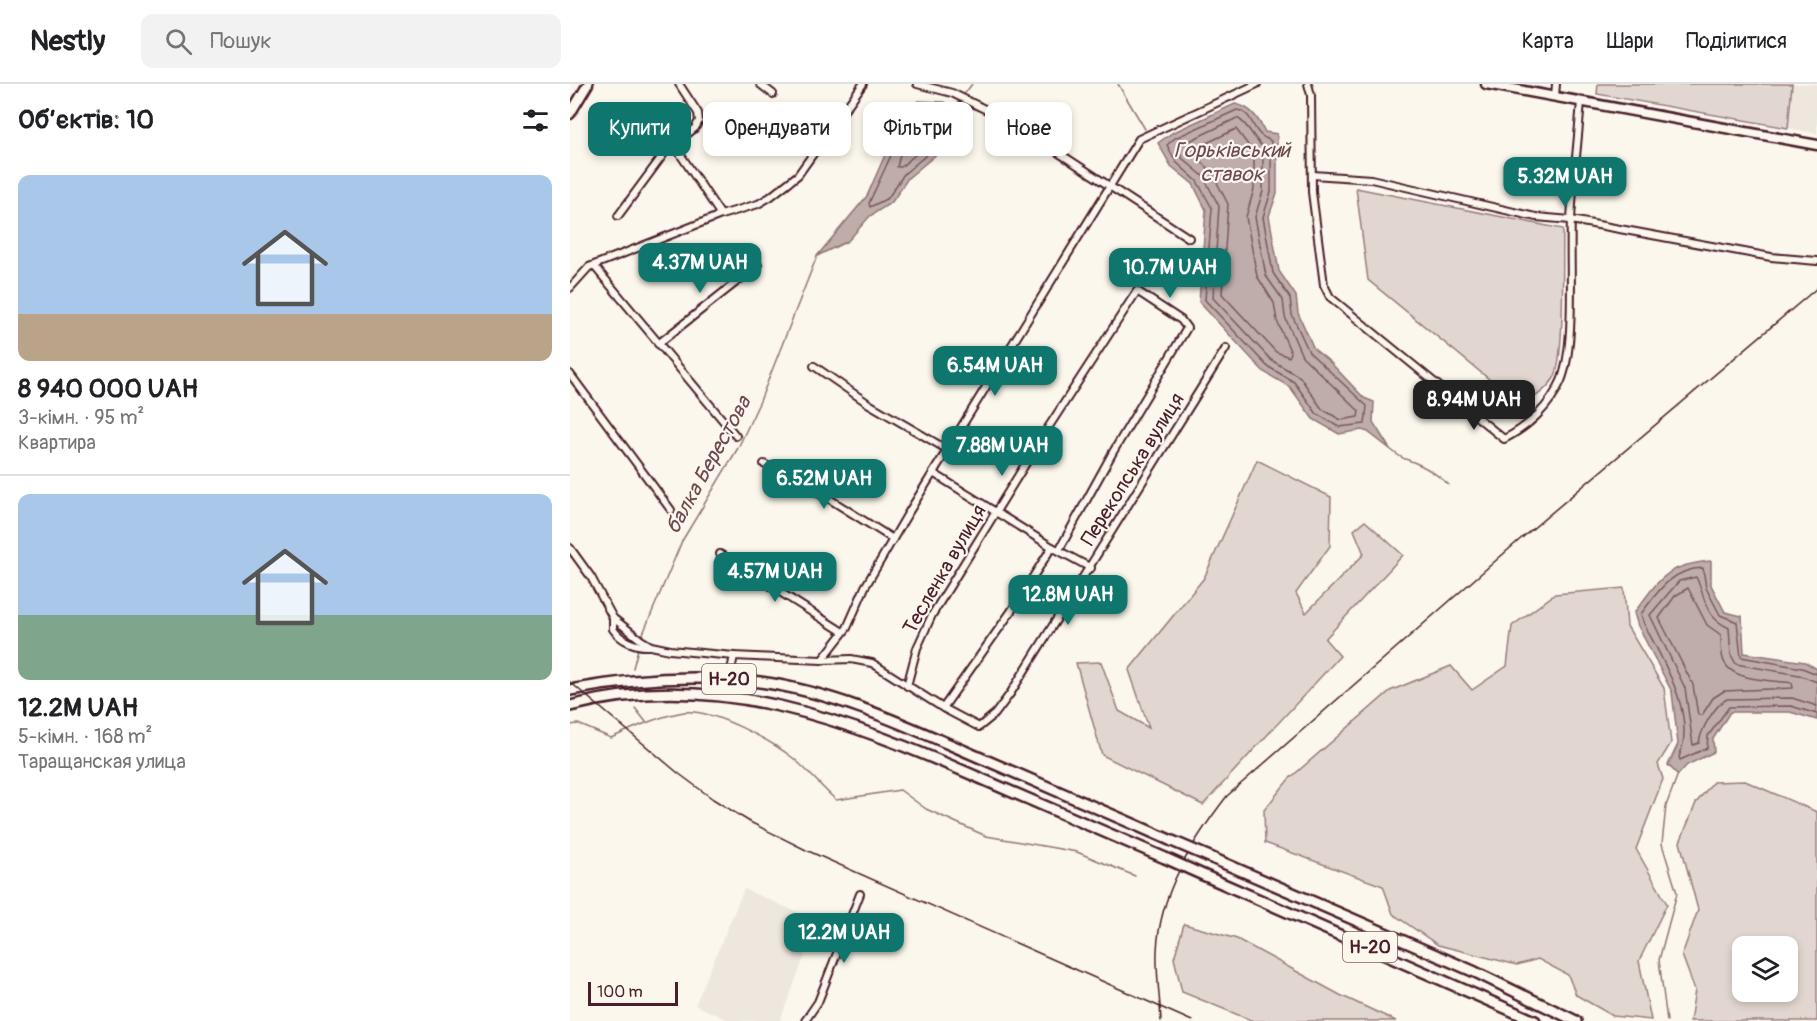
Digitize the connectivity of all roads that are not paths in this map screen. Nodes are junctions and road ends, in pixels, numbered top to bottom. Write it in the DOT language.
graph roads {
  1 [pos="588,84"];
  2 [pos="679,84"];
  3 [pos="760,84"];
  4 [pos="863,84"];
  5 [pos="918,84"];
  6 [pos="1257,84"];
  7 [pos="1308,84"];
  8 [pos="1486,84"];
  9 [pos="1556,84"];
  10 [pos="773,94"];
  11 [pos="1555,96"];
  12 [pos="1581,101"];
  13 [pos="691,102"];
  14 [pos="691,102"];
  15 [pos="570,114"];
  16 [pos="691,129"];
  17 [pos="1817,145"];
  18 [pos="663,156"];
  19 [pos="681,156"];
  20 [pos="1313,175"];
  21 [pos="1110,186"];
  22 [pos="721,215"];
  23 [pos="618,216"];
  24 [pos="1571,219"];
  25 [pos="1189,238"];
  26 [pos="1816,261"];
  27 [pos="758,265"];
  28 [pos="595,267"];
  29 [pos="570,288"];
  30 [pos="658,344"];
  31 [pos="1227,348"];
  32 [pos="814,366"];
  33 [pos="570,374"];
  34 [pos="736,436"];
  35 [pos="948,450"];
  36 [pos="764,464"];
  37 [pos="933,473"];
  38 [pos="671,510"];
  39 [pos="994,512"];
  40 [pos="893,539"];
  41 [pos="1052,547"];
  42 [pos="570,548"];
  43 [pos="1059,550"];
  44 [pos="720,554"];
  45 [pos="1091,567"];
  46 [pos="613,618"];
  47 [pos="843,632"];
  48 [pos="651,646"];
  49 [pos="734,656"];
  50 [pos="822,660"];
  51 [pos="729,679"];
  52 [pos="907,686"];
  53 [pos="792,688"];
  54 [pos="570,690"];
  55 [pos="570,706"];
  56 [pos="787,706"];
  57 [pos="943,708"];
  58 [pos="860,894"];
  59 [pos="805,1021"];
  60 [pos="1535,1021"];
  61 [pos="1576,1021"];
  1 -- 15 [label="street"];
  2 -- 13 [label="street"];
  3 -- 10 [label="street"];
  4 -- 22 [label="street"];
  5 -- 21 [label="street"];
  6 -- 21 [label="street"];
  7 -- 20 [label="street"];
  8 -- 11 [label="street"];
  9 -- 11 [label="street"];
  11 -- 12 [label="street"];
  12 -- 17 [label="street"];
  12 -- 24 [label="street"];
  14 -- 16 [label="street"];
  18 -- 23 [label="street"];
  19 -- 22 [label="street"];
  20 -- 24 [label="street"];
  20 -- 24 [label="street"];
  21 -- 25 [label="street"];
  21 -- 35 [label="street"];
  22 -- 28 [label="street"];
  24 -- 26 [label="street"];
  27 -- 30 [label="street"];
  28 -- 29 [label="street"];
  28 -- 30 [label="street"];
  30 -- 34 [label="street"];
  31 -- 45 [label="street, Перекопська вулиця"];
  32 -- 35 [label="street"];
  33 -- 38 [label="street"];
  35 -- 37 [label="street"];
  36 -- 40 [label="street"];
  37 -- 39 [label="street"];
  37 -- 40 [label="street"];
  39 -- 41 [label="street"];
  39 -- 43 [label="street, Тесленка вулиця"];
  39 -- 52 [label="street, Тесленка вулиця"];
  40 -- 47 [label="street"];
  41 -- 43 [label="street"];
  41 -- 57 [label="street"];
  42 -- 46 [label="street"];
  43 -- 45 [label="street"];
  44 -- 47 [label="street"];
  45 -- 57 [label="street, Перекопська вулиця"];
  46 -- 48 [label="street"];
  46 -- 48 [label="street, Перекопська вулиця"];
  47 -- 50 [label="street"];
  48 -- 49 [label="street, Перекопська вулиця"];
  49 -- 50 [label="street, Перекопська вулиця"];
  49 -- 51 [label="street"];
  50 -- 52 [label="street, Перекопська вулиця"];
  51 -- 53 [label="main road, Н-20"];
  51 -- 54 [label="main road, Н-20"];
  52 -- 57 [label="street, Перекопська вулиця"];
  53 -- 56 [label="main road"];
  53 -- 61 [label="main road, Н-20, bridge"];
  55 -- 56 [label="main road, Н-20"];
  56 -- 60 [label="main road, Н-20, bridge"];
  58 -- 59 [label="street"];
}
